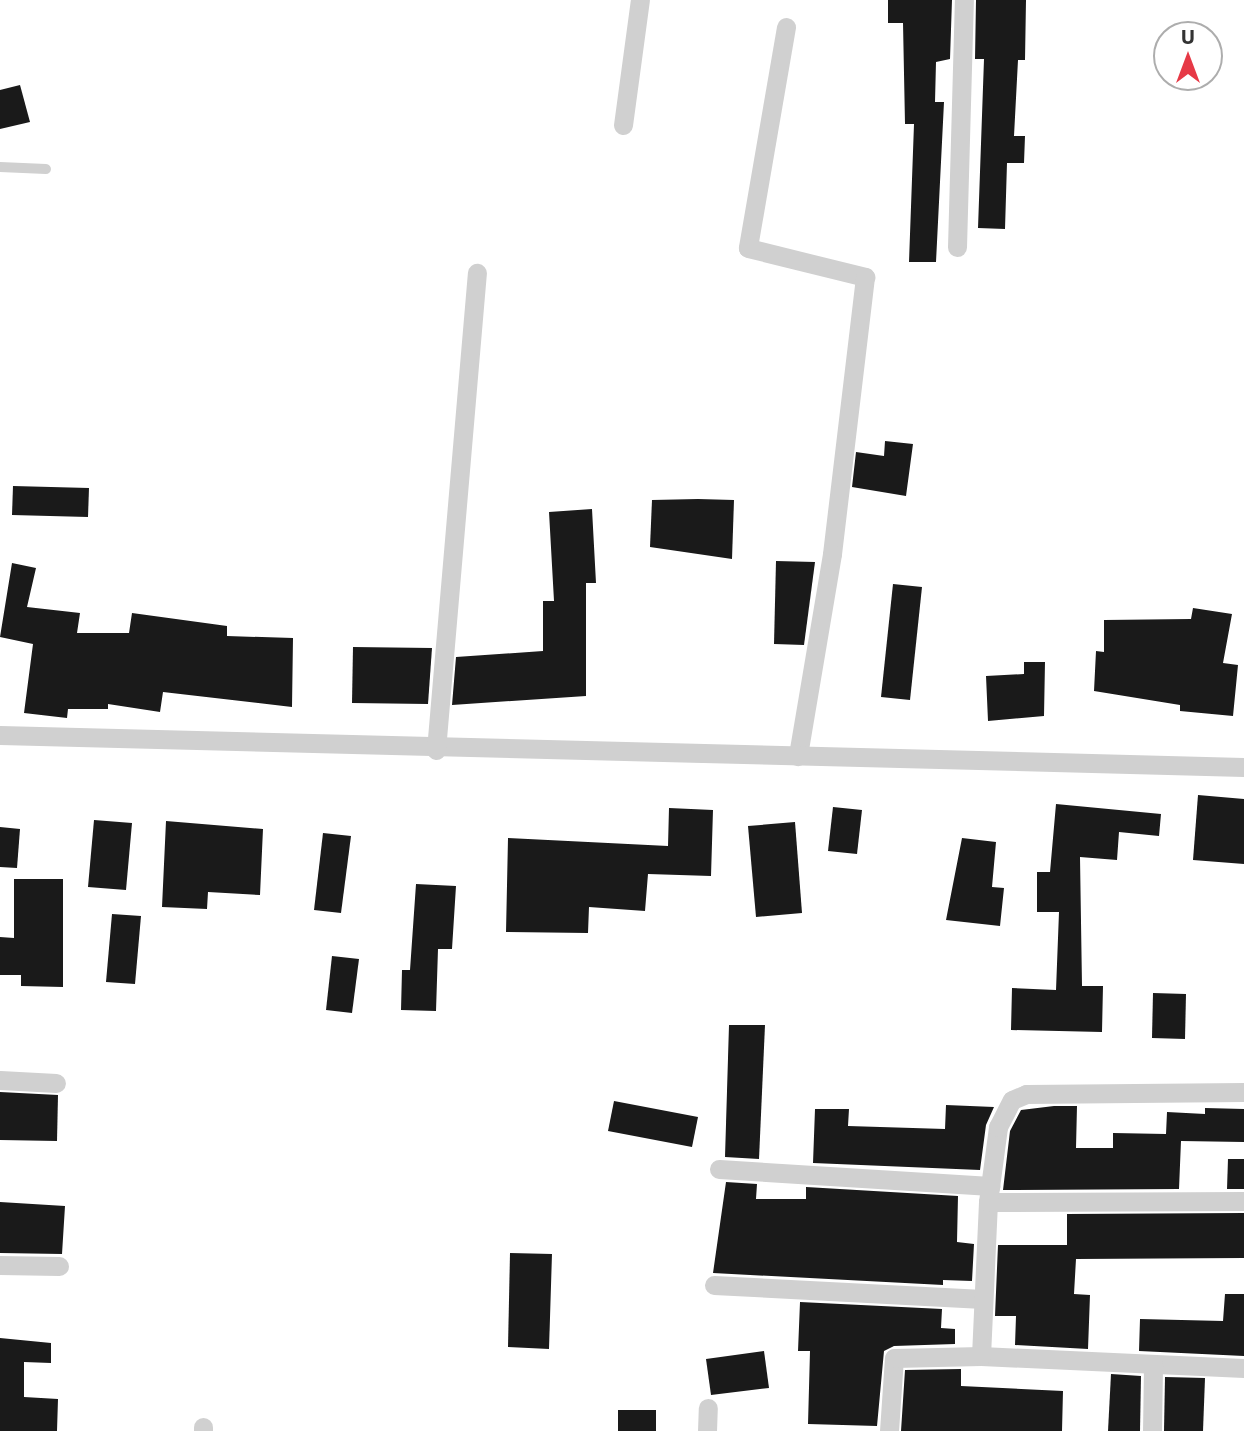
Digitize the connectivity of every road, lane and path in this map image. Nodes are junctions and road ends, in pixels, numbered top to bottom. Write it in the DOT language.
graph roads {
  1 [pos="640,0"];
  2 [pos="964,0"];
  3 [pos="786,27"];
  4 [pos="623,125"];
  5 [pos="0,167"];
  6 [pos="46,169"];
  7 [pos="957,247"];
  8 [pos="477,273"];
  9 [pos="0,735"];
  10 [pos="436,750"];
  11 [pos="798,756"];
  12 [pos="1244,767"];
  13 [pos="0,1080"];
  14 [pos="56,1083"];
  15 [pos="1244,1092"];
  16 [pos="719,1169"];
  17 [pos="989,1194"];
  18 [pos="1244,1200"];
  19 [pos="0,1265"];
  20 [pos="59,1266"];
  21 [pos="714,1285"];
  22 [pos="983,1299"];
  23 [pos="981,1356"];
  24 [pos="1153,1364"];
  25 [pos="1244,1368"];
  26 [pos="708,1408"];
  27 [pos="707,1431"];
  28 [pos="889,1431"];
  29 [pos="1152,1431"];
  1 -- 4 [label="street"];
  2 -- 7 [label="street"];
  3 -- 11 [label="street"];
  5 -- 6 [label="lane"];
  8 -- 10 [label="street"];
  9 -- 10 [label="street"];
  10 -- 11 [label="street"];
  11 -- 12 [label="street"];
  13 -- 14 [label="street"];
  15 -- 17 [label="street"];
  16 -- 17 [label="street"];
  17 -- 18 [label="street"];
  17 -- 22 [label="street"];
  19 -- 20 [label="street"];
  21 -- 22 [label="street"];
  22 -- 23 [label="street"];
  23 -- 24 [label="street"];
  23 -- 28 [label="street"];
  24 -- 25 [label="street"];
  24 -- 29 [label="street"];
  26 -- 27 [label="street"];
}
